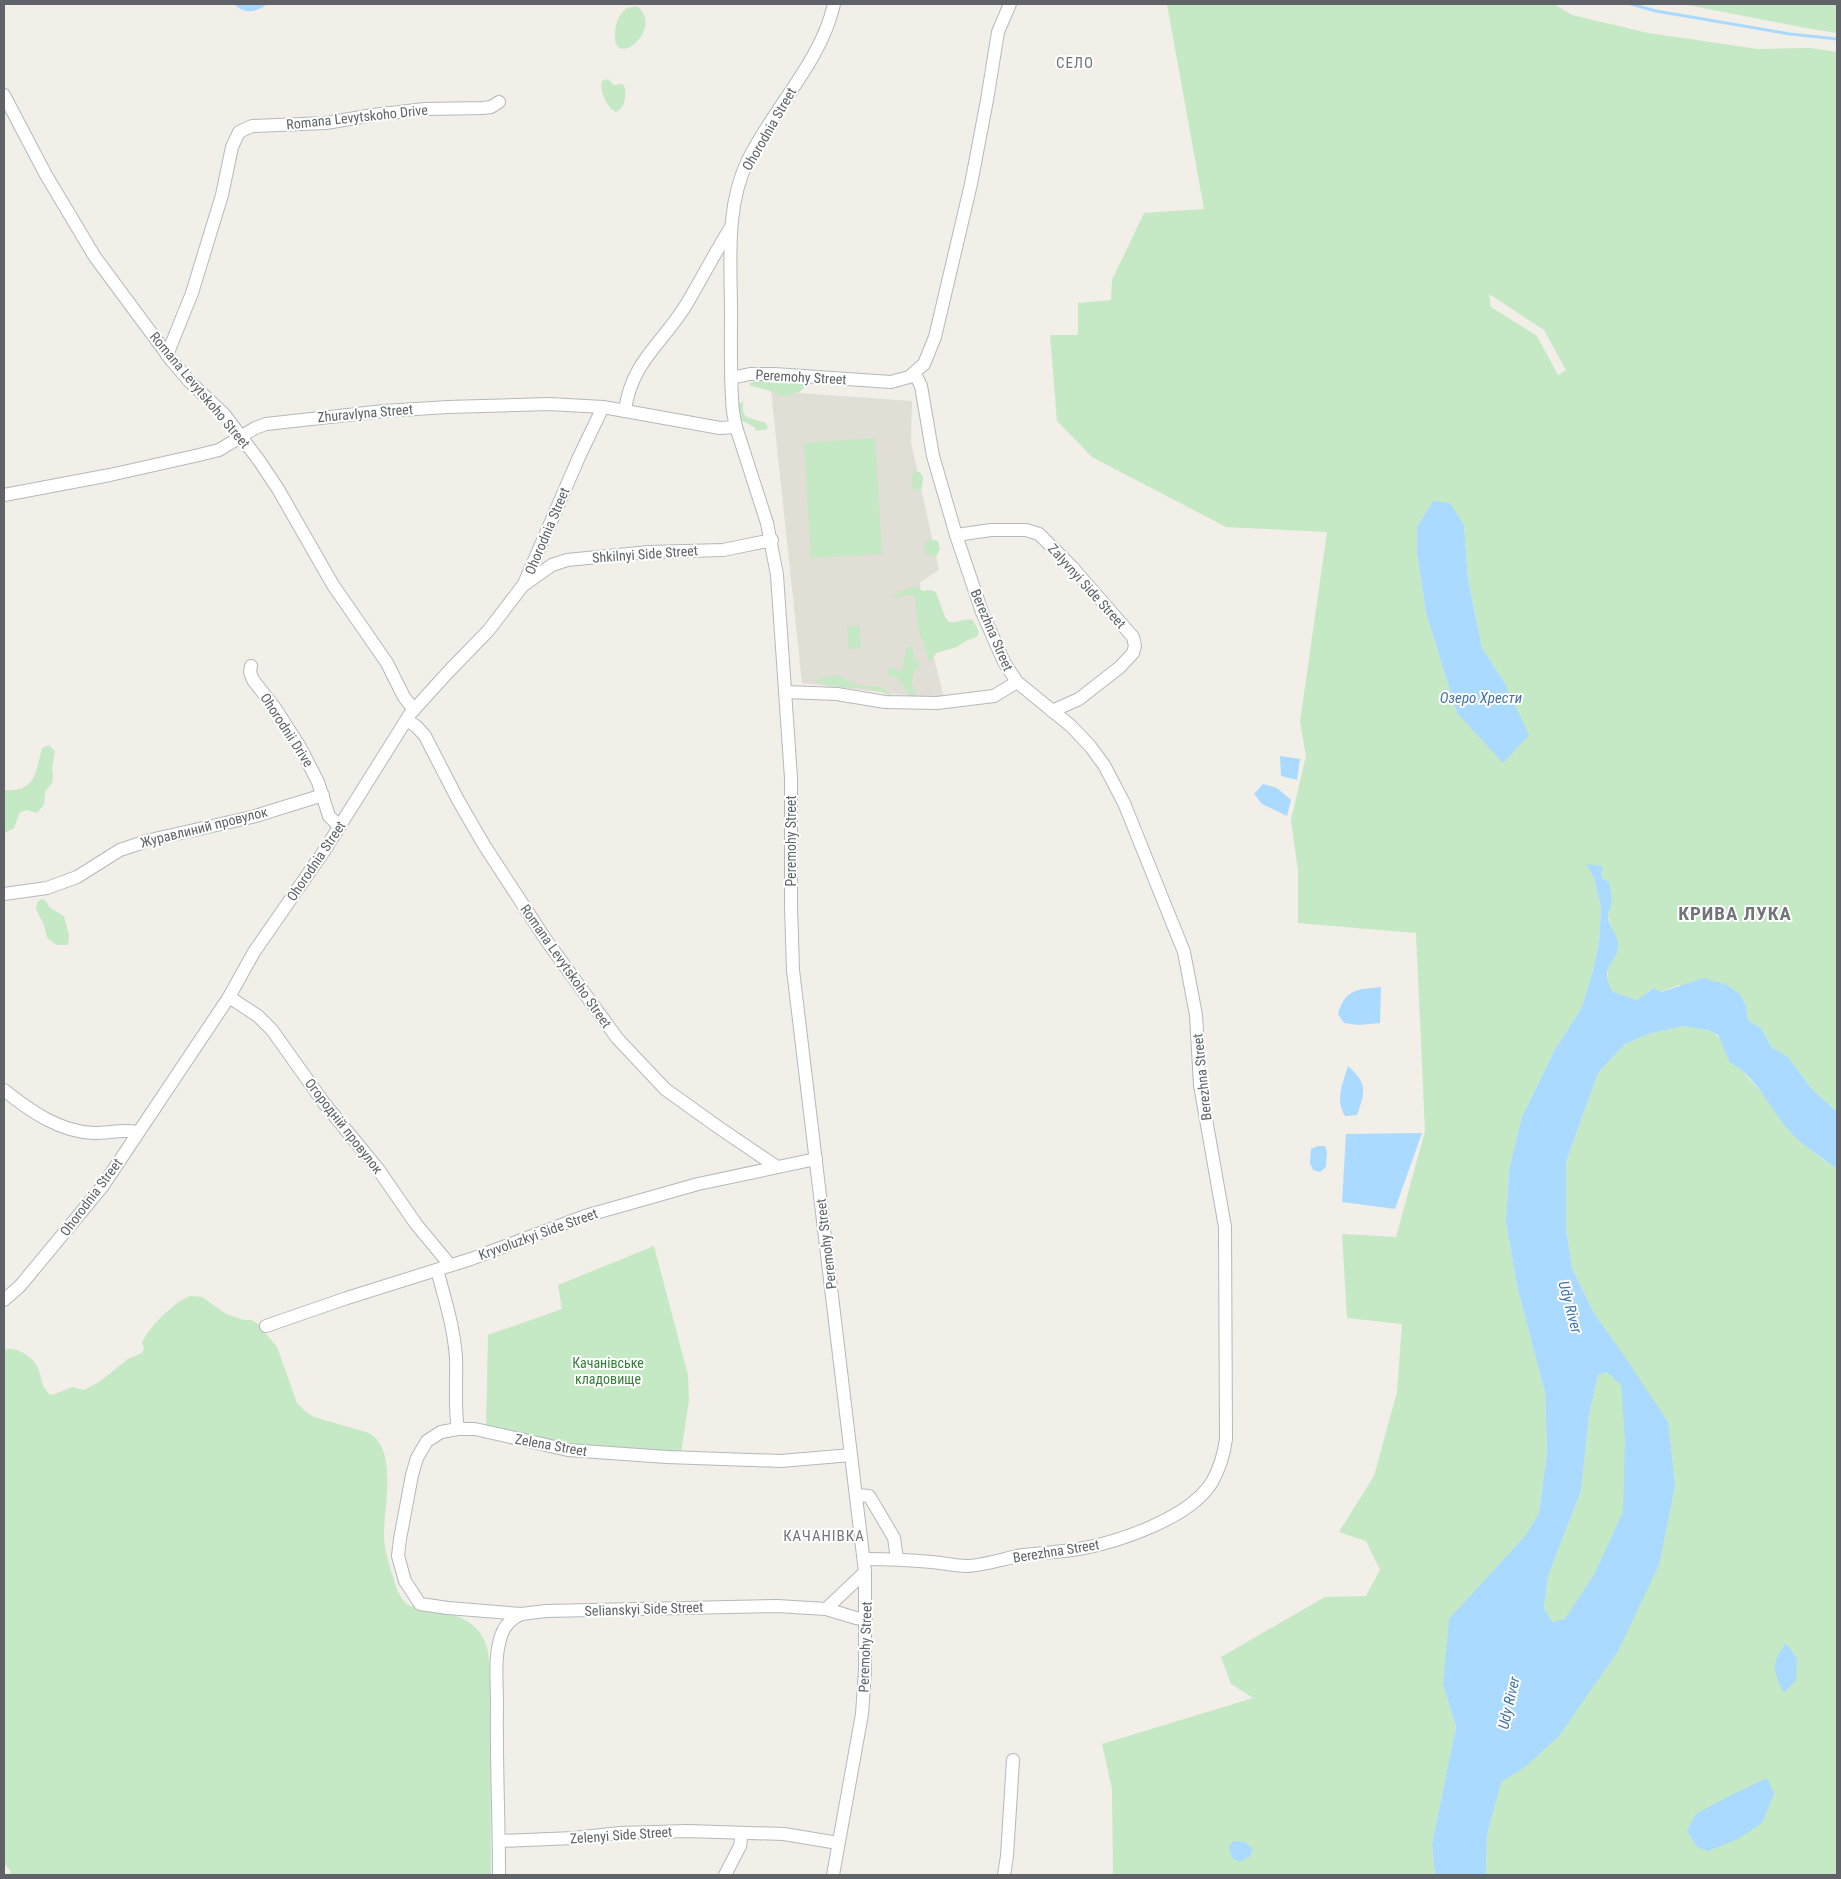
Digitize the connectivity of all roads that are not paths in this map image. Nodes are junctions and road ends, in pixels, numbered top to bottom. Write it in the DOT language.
graph roads {
  1 [pos="834,4"];
  2 [pos="1010,4"];
  3 [pos="4,95"];
  4 [pos="499,102"];
  5 [pos="731,226"];
  6 [pos="167,355"];
  7 [pos="915,374"];
  8 [pos="731,378"];
  9 [pos="603,407"];
  10 [pos="625,411"];
  11 [pos="736,427"];
  12 [pos="242,437"];
  13 [pos="4,495"];
  14 [pos="956,535"];
  15 [pos="772,540"];
  16 [pos="524,584"];
  17 [pos="251,666"];
  18 [pos="1017,682"];
  19 [pos="786,692"];
  20 [pos="1052,710"];
  21 [pos="410,715"];
  22 [pos="323,795"];
  23 [pos="339,826"];
  24 [pos="4,894"];
  25 [pos="228,997"];
  26 [pos="4,1090"];
  27 [pos="137,1132"];
  28 [pos="816,1159"];
  29 [pos="777,1166"];
  30 [pos="450,1266"];
  31 [pos="437,1270"];
  32 [pos="4,1300"];
  33 [pos="266,1326"];
  34 [pos="458,1429"];
  35 [pos="851,1455"];
  36 [pos="857,1495"];
  37 [pos="897,1559"];
  38 [pos="865,1565"];
  39 [pos="420,1604"];
  40 [pos="826,1609"];
  41 [pos="521,1614"];
  42 [pos="866,1619"];
  43 [pos="1013,1760"];
  44 [pos="742,1834"];
  45 [pos="499,1841"];
  46 [pos="838,1843"];
  47 [pos="499,1875"];
  48 [pos="725,1875"];
  49 [pos="833,1875"];
  50 [pos="1004,1875"];
  1 -- 5 [label="street, Ohorodnia Street"];
  2 -- 7 [label="street"];
  3 -- 6 [label="street, Romana Levytskoho Street"];
  4 -- 6 [label="street, Romana Levytskoho Drive"];
  5 -- 8 [label="street"];
  5 -- 10 [label="street, Ohorodnia Street"];
  6 -- 12 [label="street, Romana Levytskoho Street"];
  7 -- 8 [label="street, Peremohy Street"];
  7 -- 14 [label="street, Berezhna Street"];
  8 -- 11 [label="street, Peremohy Street"];
  9 -- 10 [label="street, Zhuravlyna Street"];
  9 -- 12 [label="street, Zhuravlyna Street"];
  9 -- 16 [label="street, Ohorodnia Street"];
  10 -- 11 [label="street, Zhuravlyna Street"];
  11 -- 15 [label="street, Peremohy Street"];
  12 -- 13 [label="street, Zhuravlyna Street"];
  12 -- 21 [label="street, Romana Levytskoho Street"];
  14 -- 18 [label="street, Berezhna Street"];
  14 -- 20 [label="street, Zalyvnyi Side Street"];
  15 -- 16 [label="street, Shkilnyi Side Street"];
  15 -- 19 [label="street, Peremohy Street"];
  16 -- 21 [label="street, Ohorodnia Street"];
  17 -- 22 [label="street, Ohorodnii Drive"];
  18 -- 19 [label="street"];
  18 -- 20 [label="street, Berezhna Street"];
  19 -- 28 [label="street, Peremohy Street"];
  20 -- 37 [label="street, Berezhna Street"];
  21 -- 23 [label="street, Ohorodnia Street"];
  21 -- 29 [label="street, Romana Levytskoho Street"];
  22 -- 23 [label="street, Ohorodnii Drive"];
  22 -- 24 [label="street, Журавлиний провулок"];
  23 -- 25 [label="street, Ohorodnia Street"];
  25 -- 27 [label="street, Ohorodnia Street"];
  25 -- 30 [label="street, Огородній провулок"];
  26 -- 27 [label="street"];
  27 -- 32 [label="street, Ohorodnia Street"];
  28 -- 29 [label="street, Kryvoluzkyi Side Street"];
  28 -- 35 [label="street, Peremohy Street"];
  29 -- 30 [label="street, Kryvoluzkyi Side Street"];
  30 -- 31 [label="street, Kryvoluzkyi Side Street"];
  31 -- 33 [label="street, Kryvoluzkyi Side Street"];
  31 -- 34 [label="street"];
  34 -- 35 [label="street, Zelena Street"];
  34 -- 39 [label="street, Zelena Street"];
  35 -- 36 [label="street, Peremohy Street"];
  36 -- 37 [label="street"];
  36 -- 38 [label="street, Peremohy Street"];
  37 -- 38 [label="street, Berezhna Street"];
  38 -- 40 [label="street"];
  38 -- 42 [label="street, Peremohy Street"];
  39 -- 41 [label="street, Selianskyi Side Street"];
  40 -- 41 [label="street, Selianskyi Side Street"];
  40 -- 42 [label="street, Selianskyi Side Street"];
  41 -- 45 [label="street"];
  42 -- 46 [label="street, Peremohy Street"];
  43 -- 50 [label="street"];
  44 -- 45 [label="street, Zelenyi Side Street"];
  44 -- 46 [label="street, Zelenyi Side Street"];
  44 -- 48 [label="street"];
  45 -- 47 [label="street"];
  46 -- 49 [label="street, Peremohy Street"];
}
